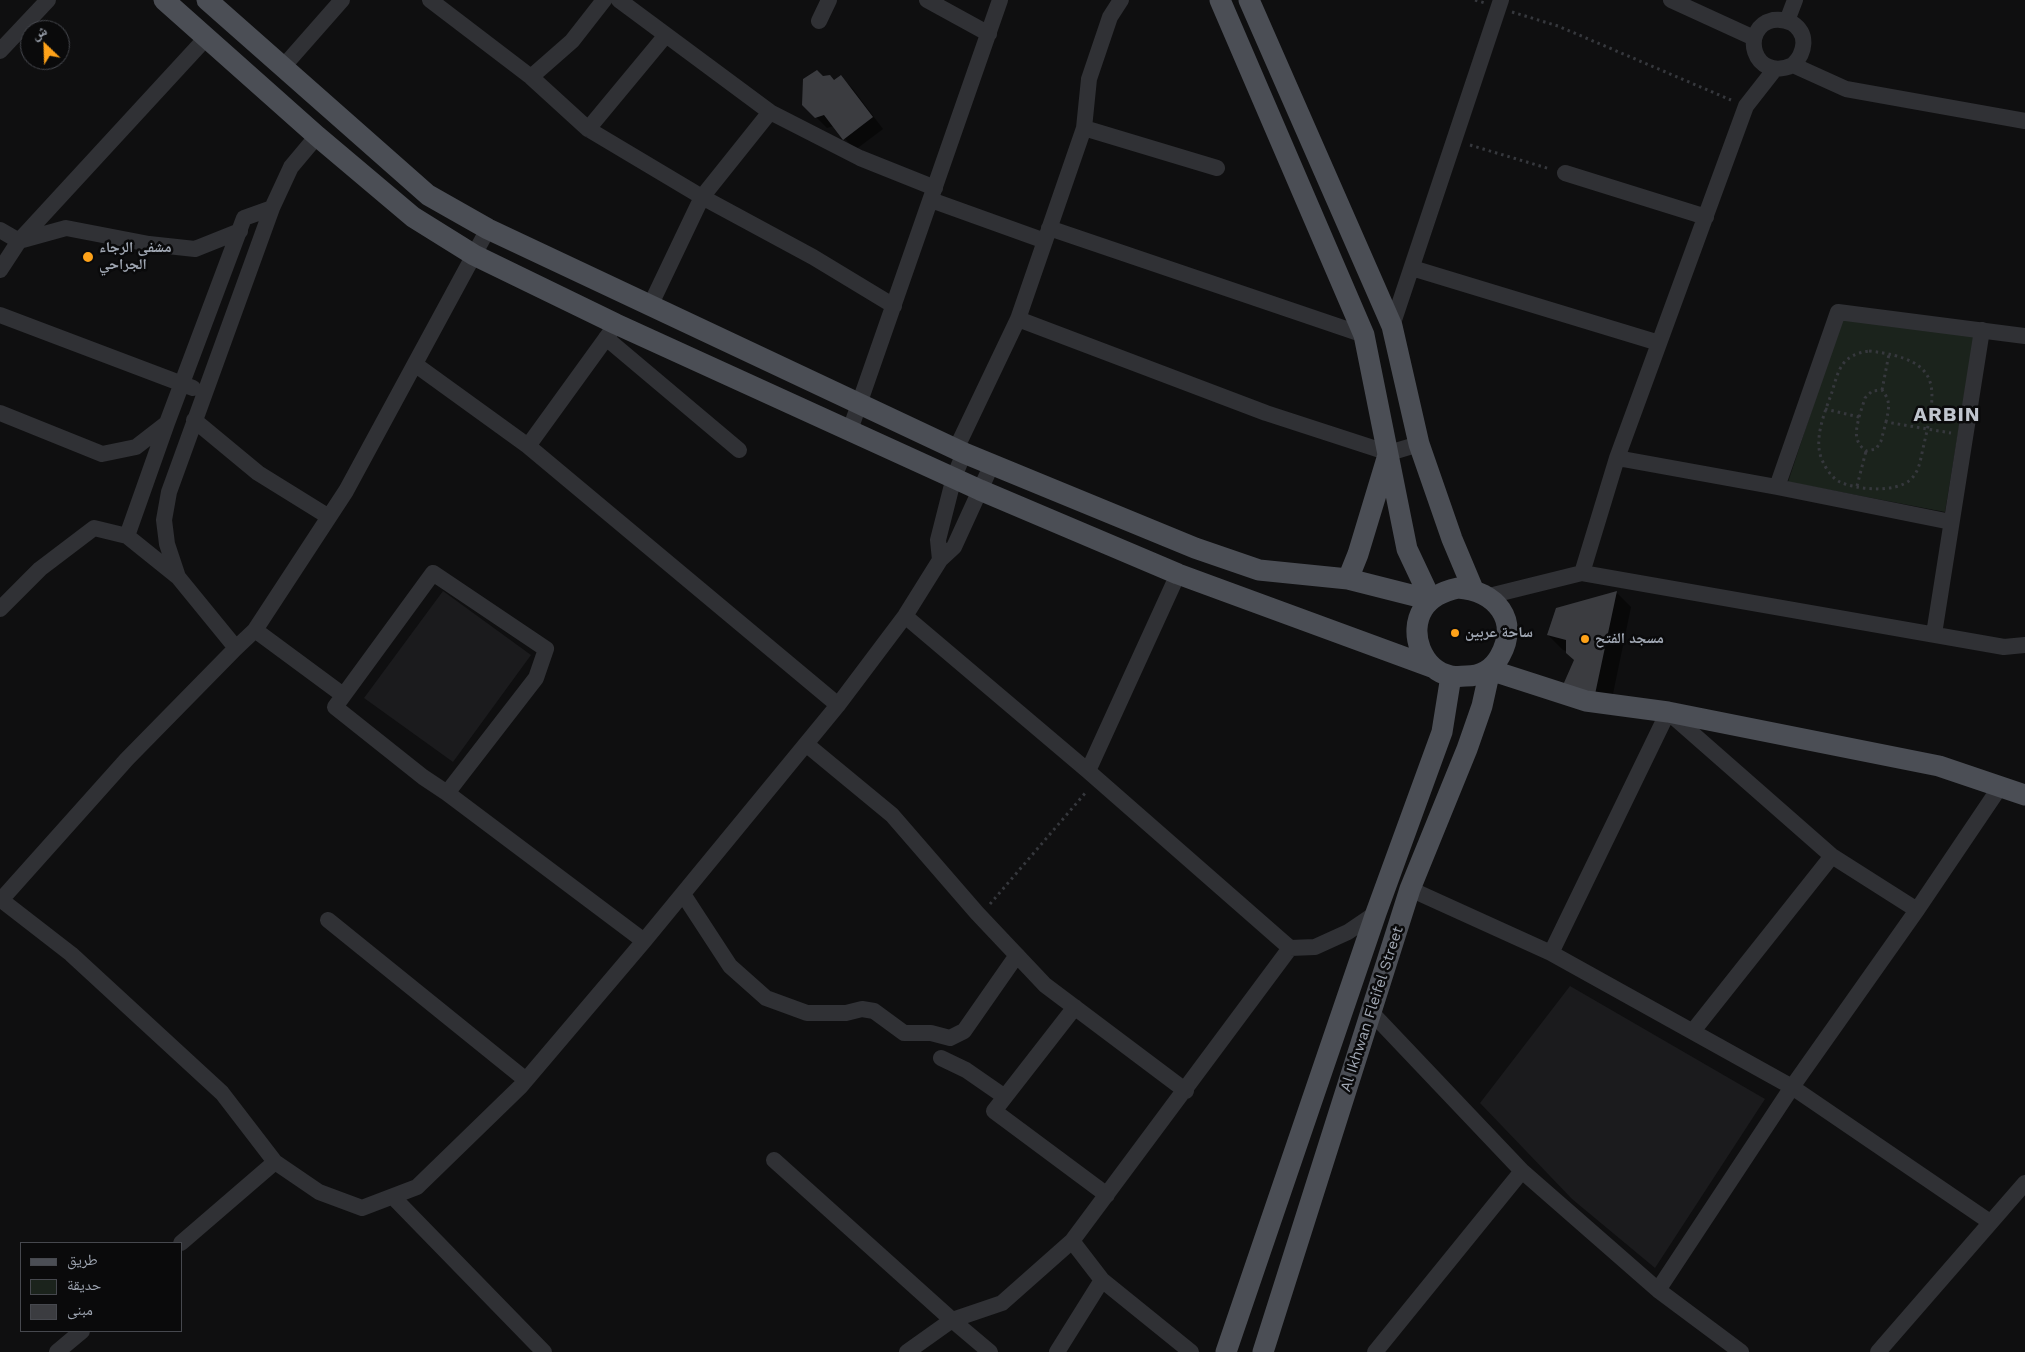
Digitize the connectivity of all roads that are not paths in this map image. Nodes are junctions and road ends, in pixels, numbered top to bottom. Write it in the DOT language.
graph roads {
  1 [pos="48,0"];
  2 [pos="164,0"];
  3 [pos="208,0"];
  4 [pos="342,0"];
  5 [pos="430,0"];
  6 [pos="604,0"];
  7 [pos="619,0"];
  8 [pos="829,0"];
  9 [pos="927,0"];
  10 [pos="1000,0"];
  11 [pos="1122,0"];
  12 [pos="1220,0"];
  13 [pos="1250,0"];
  14 [pos="1671,0"];
  15 [pos="1795,0"];
  16 [pos="1500,4"];
  17 [pos="819,21"];
  18 [pos="1787,21"];
  19 [pos="989,34"];
  20 [pos="666,35"];
  21 [pos="206,38"];
  22 [pos="1754,38"];
  23 [pos="0,51"];
  24 [pos="1793,65"];
  25 [pos="283,67"];
  26 [pos="1775,70"];
  27 [pos="530,77"];
  28 [pos="770,112"];
  29 [pos="2023,116"];
  30 [pos="1084,128"];
  31 [pos="588,129"];
  32 [pos="316,136"];
  33 [pos="1217,168"];
  34 [pos="1565,173"];
  35 [pos="933,194"];
  36 [pos="702,197"];
  37 [pos="272,208"];
  38 [pos="1706,217"];
  39 [pos="488,229"];
  40 [pos="0,230"];
  41 [pos="240,231"];
  42 [pos="1047,235"];
  43 [pos="19,240"];
  44 [pos="474,254"];
  45 [pos="1412,268"];
  46 [pos="0,270"];
  47 [pos="650,306"];
  48 [pos="894,306"];
  49 [pos="0,314"];
  50 [pos="1018,319"];
  51 [pos="1392,326"];
  52 [pos="1982,330"];
  53 [pos="611,331"];
  54 [pos="1364,335"];
  55 [pos="2025,336"];
  56 [pos="1660,343"];
  57 [pos="416,365"];
  58 [pos="182,384"];
  59 [pos="204,393"];
  60 [pos="860,404"];
  61 [pos="0,413"];
  62 [pos="194,420"];
  63 [pos="167,423"];
  64 [pos="850,430"];
  65 [pos="1418,444"];
  66 [pos="528,446"];
  67 [pos="739,450"];
  68 [pos="960,451"];
  69 [pos="1389,453"];
  70 [pos="1618,458"];
  71 [pos="992,464"];
  72 [pos="954,477"];
  73 [pos="1777,487"];
  74 [pos="980,490"];
  75 [pos="329,517"];
  76 [pos="1951,522"];
  77 [pos="128,536"];
  78 [pos="940,560"];
  79 [pos="1582,573"];
  80 [pos="1178,574"];
  81 [pos="178,577"];
  82 [pos="1348,579"];
  83 [pos="1481,593"];
  84 [pos="1431,600"];
  85 [pos="0,609"];
  86 [pos="905,616"];
  87 [pos="255,630"];
  88 [pos="1934,634"];
  89 [pos="2025,645"];
  90 [pos="236,648"];
  91 [pos="1490,670"];
  92 [pos="1442,672"];
  93 [pos="343,695"];
  94 [pos="838,705"];
  95 [pos="1668,712"];
  96 [pos="806,744"];
  97 [pos="1093,775"];
  98 [pos="2000,787"];
  99 [pos="446,793"];
  100 [pos="2025,796"];
  101 [pos="1832,856"];
  102 [pos="1410,889"];
  103 [pos="683,894"];
  104 [pos="1,899"];
  105 [pos="1917,910"];
  106 [pos="1376,913"];
  107 [pos="328,920"];
  108 [pos="644,941"];
  109 [pos="1290,948"];
  110 [pos="1551,953"];
  111 [pos="1018,955"];
  112 [pos="1075,1007"];
  113 [pos="1371,1012"];
  114 [pos="1693,1031"];
  115 [pos="941,1058"];
  116 [pos="526,1080"];
  117 [pos="1792,1087"];
  118 [pos="1186,1091"];
  119 [pos="1004,1098"];
  120 [pos="774,1160"];
  121 [pos="275,1162"];
  122 [pos="1522,1171"];
  123 [pos="2025,1182"];
  124 [pos="1107,1194"];
  125 [pos="392,1196"];
  126 [pos="1990,1222"];
  127 [pos="1072,1241"];
  128 [pos="182,1243"];
  129 [pos="1102,1280"];
  130 [pos="1658,1290"];
  131 [pos="952,1320"];
  132 [pos="81,1332"];
  133 [pos="58,1352"];
  134 [pos="544,1352"];
  135 [pos="907,1352"];
  136 [pos="990,1352"];
  137 [pos="1057,1352"];
  138 [pos="1191,1352"];
  139 [pos="1226,1352"];
  140 [pos="1263,1352"];
  141 [pos="1375,1352"];
  142 [pos="1741,1352"];
  143 [pos="1878,1352"];
  1 -- 23 [label="street"];
  2 -- 21 [label="main road"];
  3 -- 25 [label="main road"];
  4 -- 25 [label="street"];
  5 -- 27 [label="street"];
  6 -- 27 [label="street"];
  7 -- 20 [label="street"];
  8 -- 17 [label="street"];
  9 -- 19 [label="street"];
  10 -- 19 [label="street"];
  11 -- 30 [label="street"];
  12 -- 54 [label="main road"];
  13 -- 51 [label="main road"];
  14 -- 22 [label="street"];
  15 -- 18 [label="street"];
  16 -- 45 [label="street"];
  18 -- 22 [label="street"];
  18 -- 24 [label="street"];
  19 -- 35 [label="street"];
  20 -- 28 [label="street"];
  20 -- 31 [label="street"];
  21 -- 32 [label="main road"];
  21 -- 43 [label="street"];
  22 -- 26 [label="street"];
  24 -- 26 [label="street"];
  24 -- 29 [label="street"];
  25 -- 39 [label="main road"];
  26 -- 38 [label="street"];
  27 -- 31 [label="street"];
  28 -- 35 [label="street"];
  28 -- 36 [label="street"];
  30 -- 33 [label="street"];
  30 -- 42 [label="street"];
  31 -- 36 [label="street"];
  32 -- 37 [label="street"];
  32 -- 44 [label="main road"];
  34 -- 38 [label="street"];
  35 -- 42 [label="street"];
  35 -- 48 [label="street"];
  36 -- 47 [label="street"];
  36 -- 48 [label="street"];
  37 -- 41 [label="street"];
  37 -- 59 [label="street"];
  38 -- 56 [label="street"];
  39 -- 44 [label="street"];
  39 -- 47 [label="main road"];
  40 -- 43 [label="street"];
  41 -- 43 [label="street"];
  41 -- 58 [label="street"];
  42 -- 50 [label="street"];
  42 -- 54 [label="street"];
  43 -- 46 [label="street"];
  44 -- 53 [label="main road"];
  44 -- 57 [label="street"];
  45 -- 51 [label="street"];
  45 -- 56 [label="street"];
  47 -- 60 [label="main road"];
  48 -- 60 [label="street"];
  49 -- 58 [label="street"];
  50 -- 68 [label="street"];
  50 -- 69 [label="street"];
  51 -- 65 [label="main road"];
  52 -- 55 [label="street"];
  52 -- 73 [label="street"];
  52 -- 76 [label="street"];
  53 -- 64 [label="main road"];
  53 -- 66 [label="street"];
  53 -- 67 [label="street"];
  54 -- 69 [label="main road"];
  56 -- 70 [label="street"];
  57 -- 66 [label="street"];
  57 -- 75 [label="street"];
  58 -- 59 [label="street"];
  58 -- 63 [label="street"];
  59 -- 62 [label="street"];
  60 -- 64 [label="street"];
  60 -- 68 [label="main road"];
  61 -- 63 [label="street"];
  62 -- 75 [label="street"];
  62 -- 81 [label="street"];
  63 -- 77 [label="street"];
  64 -- 72 [label="main road"];
  65 -- 69 [label="street"];
  65 -- 83 [label="main road"];
  66 -- 94 [label="street"];
  68 -- 71 [label="main road"];
  68 -- 72 [label="street"];
  69 -- 82 [label="main road"];
  69 -- 84 [label="main road"];
  70 -- 73 [label="street"];
  70 -- 79 [label="street"];
  71 -- 74 [label="street"];
  71 -- 82 [label="main road"];
  72 -- 74 [label="main road"];
  72 -- 78 [label="street"];
  73 -- 76 [label="street"];
  74 -- 78 [label="street"];
  74 -- 80 [label="main road"];
  75 -- 87 [label="street"];
  76 -- 88 [label="street"];
  77 -- 81 [label="street"];
  77 -- 85 [label="street"];
  78 -- 86 [label="street"];
  79 -- 83 [label="street"];
  79 -- 88 [label="street"];
  80 -- 92 [label="main road"];
  80 -- 97 [label="street"];
  81 -- 90 [label="street"];
  82 -- 84 [label="main road"];
  83 -- 84 [label="main road"];
  83 -- 91 [label="main road"];
  84 -- 92 [label="main road"];
  86 -- 94 [label="street"];
  86 -- 97 [label="street"];
  87 -- 90 [label="street"];
  87 -- 93 [label="street"];
  88 -- 89 [label="street"];
  90 -- 104 [label="street"];
  91 -- 92 [label="main road"];
  91 -- 95 [label="main road"];
  91 -- 102 [label="main road, Al Ikhwan Fleifel Street"];
  92 -- 106 [label="main road, Al Ikhwan Fleifel Street"];
  93 -- 99 [label="street"];
  93 -- 99 [label="street"];
  94 -- 96 [label="street"];
  95 -- 98 [label="main road"];
  95 -- 101 [label="street"];
  95 -- 110 [label="street"];
  96 -- 103 [label="street"];
  96 -- 111 [label="street"];
  97 -- 109 [label="street"];
  98 -- 100 [label="main road"];
  98 -- 105 [label="street"];
  99 -- 108 [label="street"];
  101 -- 105 [label="street"];
  101 -- 114 [label="street"];
  102 -- 110 [label="street"];
  102 -- 113 [label="main road, Al Ikhwan Fleifel Street"];
  103 -- 108 [label="street"];
  103 -- 111 [label="street"];
  104 -- 121 [label="street"];
  105 -- 117 [label="street"];
  106 -- 109 [label="street"];
  106 -- 139 [label="main road, Al Ikhwan Fleifel Street"];
  107 -- 116 [label="street"];
  108 -- 116 [label="street"];
  109 -- 118 [label="street"];
  110 -- 114 [label="street"];
  111 -- 112 [label="street"];
  112 -- 118 [label="street"];
  112 -- 119 [label="street"];
  113 -- 122 [label="street"];
  113 -- 140 [label="main road, Al Ikhwan Fleifel Street"];
  114 -- 117 [label="street"];
  115 -- 119 [label="street"];
  116 -- 125 [label="street"];
  117 -- 126 [label="street"];
  117 -- 130 [label="street"];
  118 -- 124 [label="street"];
  119 -- 124 [label="street"];
  120 -- 131 [label="street"];
  121 -- 125 [label="street"];
  121 -- 128 [label="street"];
  122 -- 130 [label="street"];
  122 -- 141 [label="street"];
  123 -- 126 [label="street"];
  124 -- 127 [label="street"];
  125 -- 134 [label="street"];
  126 -- 143 [label="street"];
  127 -- 129 [label="street"];
  127 -- 131 [label="street"];
  129 -- 137 [label="street"];
  129 -- 138 [label="street"];
  130 -- 142 [label="street"];
  131 -- 135 [label="street"];
  131 -- 136 [label="street"];
  132 -- 133 [label="street"];
}
